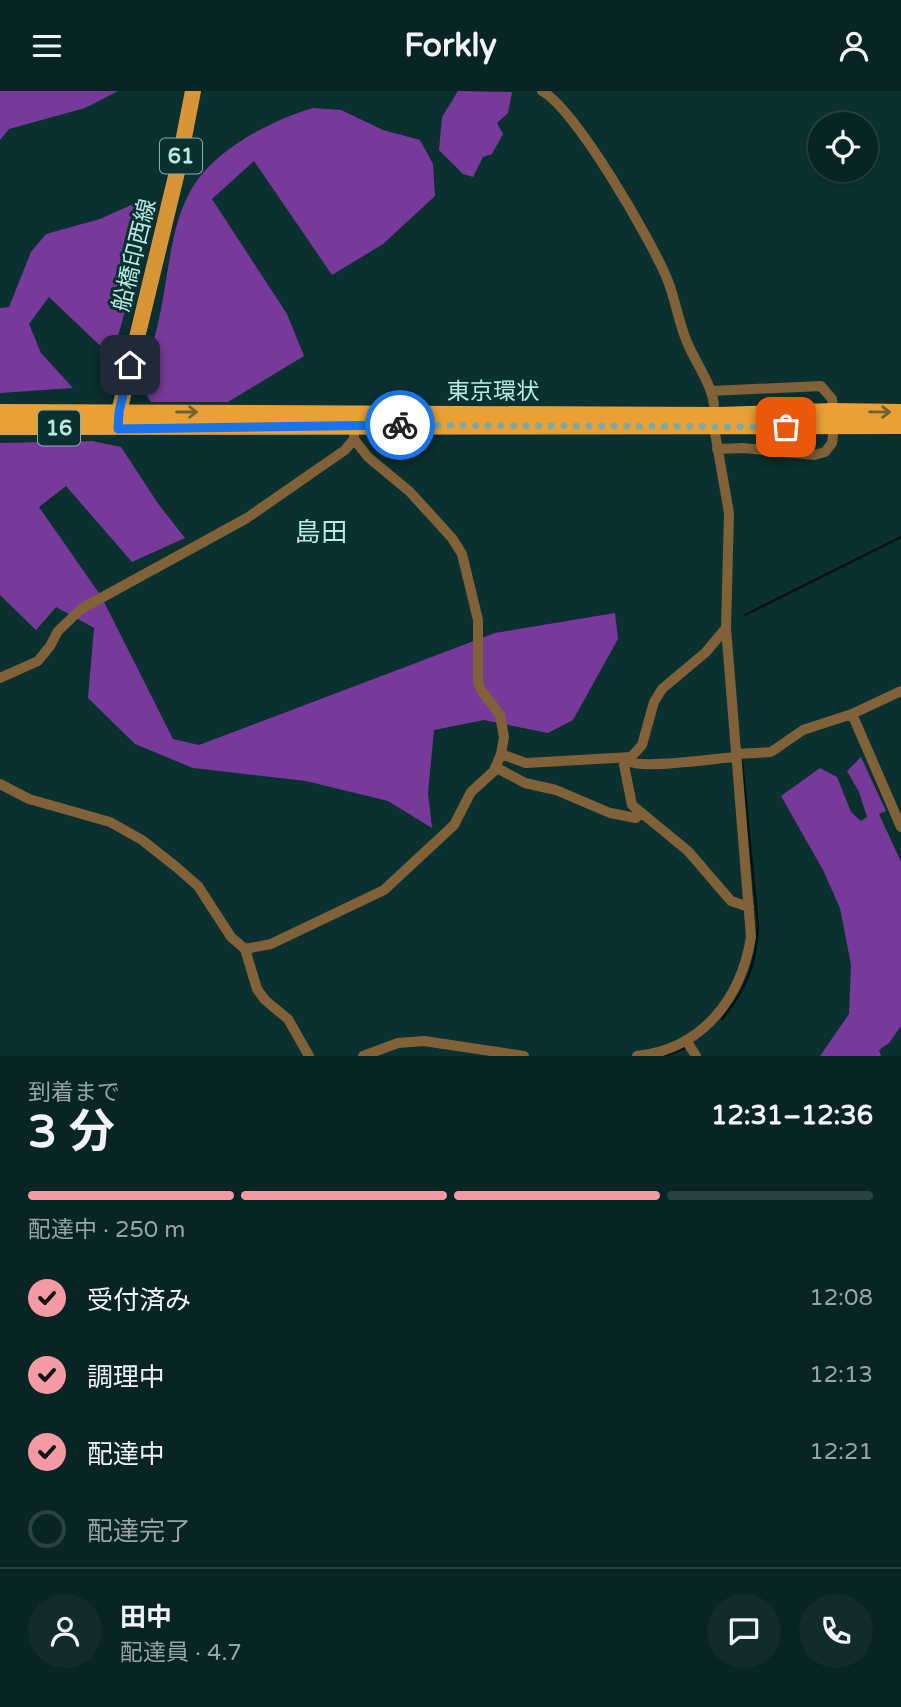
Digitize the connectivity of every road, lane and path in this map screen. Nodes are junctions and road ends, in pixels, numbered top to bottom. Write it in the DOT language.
graph roads {
  1 [pos="193,91"];
  2 [pos="542,91"];
  3 [pos="712,391"];
  4 [pos="714,405"];
  5 [pos="0,412"];
  6 [pos="119,412"];
  7 [pos="901,412"];
  8 [pos="833,419"];
  9 [pos="332,420"];
  10 [pos="481,420"];
  11 [pos="901,426"];
  12 [pos="0,427"];
  13 [pos="118,429"];
  14 [pos="354,432"];
  15 [pos="715,433"];
  16 [pos="717,449"];
  17 [pos="726,628"];
  18 [pos="0,678"];
  19 [pos="901,691"];
  20 [pos="852,714"];
  21 [pos="501,754"];
  22 [pos="736,755"];
  23 [pos="631,759"];
  24 [pos="495,767"];
  25 [pos="0,784"];
  26 [pos="639,814"];
  27 [pos="901,827"];
  28 [pos="749,907"];
  29 [pos="245,949"];
  30 [pos="687,1040"];
  31 [pos="309,1056"];
  32 [pos="363,1056"];
  33 [pos="524,1056"];
  34 [pos="637,1056"];
  35 [pos="696,1056"];
  1 -- 6 [label="main road, 船橋印西線 / 61"];
  2 -- 3 [label="street"];
  3 -- 4 [label="street"];
  3 -- 8 [label="street"];
  5 -- 6 [label="highway, 東京環状 / 16"];
  6 -- 9 [label="highway, 東京環状 / 16, one-way"];
  6 -- 13 [label="main road, 船橋印西線 / 61"];
  8 -- 7 [label="highway, 東京環状 / 16, one-way"];
  8 -- 10 [label="highway, 東京環状 / 16"];
  8 -- 11 [label="highway, 東京環状 / 16"];
  8 -- 16 [label="street"];
  9 -- 10 [label="highway, 東京環状 / 16"];
  9 -- 13 [label="highway, 東京環状 / 16"];
  9 -- 14 [label="highway, 東京環状 / 16"];
  10 -- 14 [label="highway, 東京環状 / 16"];
  12 -- 13 [label="highway, 東京環状 / 16"];
  14 -- 18 [label="street"];
  14 -- 21 [label="street"];
  15 -- 16 [label="street"];
  16 -- 17 [label="street"];
  17 -- 22 [label="street"];
  17 -- 23 [label="street"];
  19 -- 20 [label="street"];
  20 -- 22 [label="street"];
  20 -- 27 [label="street"];
  21 -- 23 [label="street"];
  21 -- 24 [label="street"];
  22 -- 23 [label="street"];
  22 -- 28 [label="street"];
  23 -- 26 [label="street"];
  24 -- 26 [label="street"];
  24 -- 29 [label="street"];
  25 -- 29 [label="street"];
  26 -- 28 [label="street"];
  28 -- 30 [label="street"];
  29 -- 31 [label="street"];
  30 -- 34 [label="street"];
  30 -- 35 [label="street"];
  32 -- 33 [label="street"];
}
